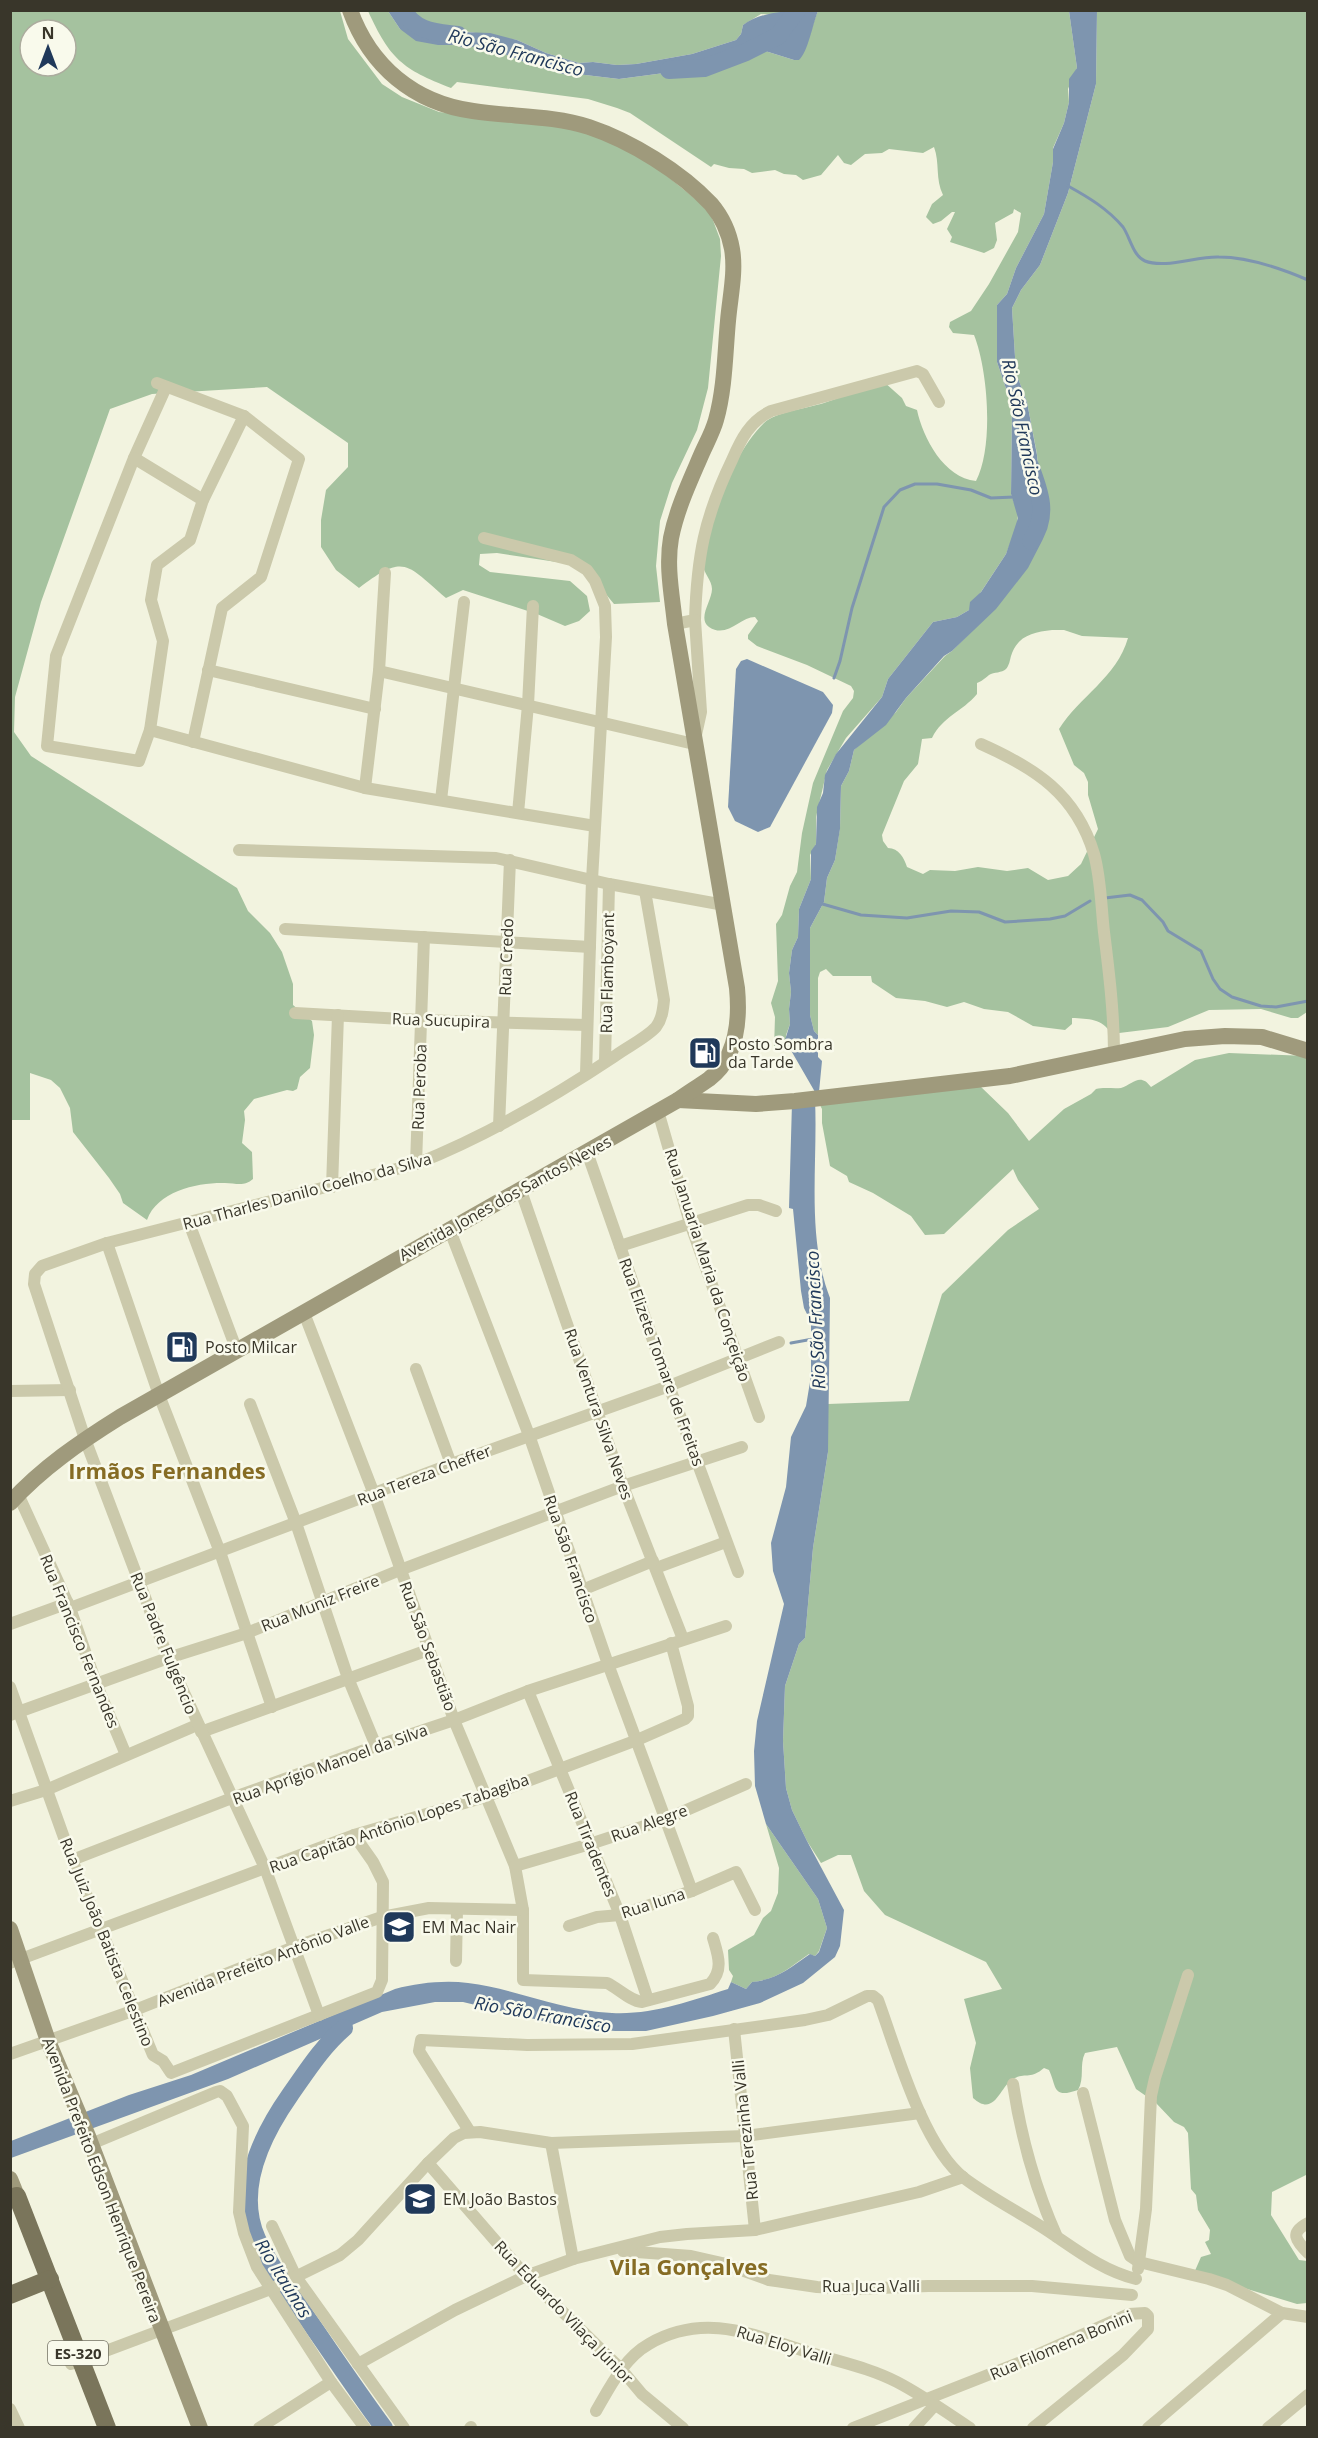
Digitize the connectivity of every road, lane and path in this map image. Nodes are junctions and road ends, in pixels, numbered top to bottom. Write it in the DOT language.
graph roads {
  1 [pos="350,10"];
  2 [pos="939,402"];
  3 [pos="244,416"];
  4 [pos="134,458"];
  5 [pos="203,500"];
  6 [pos="484,538"];
  7 [pos="385,573"];
  8 [pos="464,602"];
  9 [pos="533,606"];
  10 [pos="695,620"];
  11 [pos="675,624"];
  12 [pos="208,670"];
  13 [pos="379,671"];
  14 [pos="453,688"];
  15 [pos="528,705"];
  16 [pos="375,709"];
  17 [pos="601,723"];
  18 [pos="150,730"];
  19 [pos="192,742"];
  20 [pos="694,744"];
  21 [pos="981,744"];
  22 [pos="365,788"];
  23 [pos="441,800"];
  24 [pos="518,813"];
  25 [pos="595,826"];
  26 [pos="239,850"];
  27 [pos="510,860"];
  28 [pos="592,880"];
  29 [pos="609,884"];
  30 [pos="645,891"];
  31 [pos="724,905"];
  32 [pos="285,929"];
  33 [pos="424,937"];
  34 [pos="506,943"];
  35 [pos="590,947"];
  36 [pos="295,1013"];
  37 [pos="338,1016"];
  38 [pos="420,1020"];
  39 [pos="504,1023"];
  40 [pos="587,1025"];
  41 [pos="1308,1051"];
  42 [pos="1114,1054"];
  43 [pos="605,1062"];
  44 [pos="586,1074"];
  45 [pos="678,1100"];
  46 [pos="658,1111"];
  47 [pos="499,1126"];
  48 [pos="587,1152"];
  49 [pos="416,1164"];
  50 [pos="332,1187"];
  51 [pos="520,1188"];
  52 [pos="776,1211"];
  53 [pos="690,1222"];
  54 [pos="189,1223"];
  55 [pos="449,1228"];
  56 [pos="107,1243"];
  57 [pos="620,1246"];
  58 [pos="42,1266"];
  59 [pos="304,1313"];
  60 [pos="779,1342"];
  61 [pos="237,1351"];
  62 [pos="738,1358"];
  63 [pos="416,1369"];
  64 [pos="669,1386"];
  65 [pos="70,1390"];
  66 [pos="10,1391"];
  67 [pos="159,1395"];
  68 [pos="250,1404"];
  69 [pos="598,1411"];
  70 [pos="759,1417"];
  71 [pos="529,1435"];
  72 [pos="86,1439"];
  73 [pos="742,1447"];
  74 [pos="697,1460"];
  75 [pos="451,1464"];
  76 [pos="623,1485"];
  77 [pos="374,1494"];
  78 [pos="14,1498"];
  79 [pos="554,1511"];
  80 [pos="296,1523"];
  81 [pos="726,1542"];
  82 [pos="220,1552"];
  83 [pos="655,1564"];
  84 [pos="400,1570"];
  85 [pos="738,1572"];
  86 [pos="139,1584"];
  87 [pos="582,1590"];
  88 [pos="324,1601"];
  89 [pos="69,1605"];
  90 [pos="10,1623"];
  91 [pos="726,1626"];
  92 [pos="248,1633"];
  93 [pos="677,1641"];
  94 [pos="428,1650"];
  95 [pos="168,1658"];
  96 [pos="608,1664"];
  97 [pos="348,1678"];
  98 [pos="96,1683"];
  99 [pos="10,1687"];
  100 [pos="528,1691"];
  101 [pos="273,1707"];
  102 [pos="15,1713"];
  103 [pos="685,1719"];
  104 [pos="454,1720"];
  105 [pos="199,1729"];
  106 [pos="637,1740"];
  107 [pos="376,1746"];
  108 [pos="126,1755"];
  109 [pos="561,1767"];
  110 [pos="746,1784"];
  111 [pos="46,1790"];
  112 [pos="485,1797"];
  113 [pos="232,1798"];
  114 [pos="10,1801"];
  115 [pos="666,1819"];
  116 [pos="354,1835"];
  117 [pos="590,1844"];
  118 [pos="72,1860"];
  119 [pos="515,1866"];
  120 [pos="264,1868"];
  121 [pos="692,1891"];
  122 [pos="457,1909"];
  123 [pos="523,1910"];
  124 [pos="755,1910"];
  125 [pos="620,1915"];
  126 [pos="382,1917"];
  127 [pos="569,1926"];
  128 [pos="10,1929"];
  129 [pos="101,1930"];
  130 [pos="713,1938"];
  131 [pos="294,1947"];
  132 [pos="15,1961"];
  133 [pos="456,1961"];
  134 [pos="1188,1975"];
  135 [pos="648,2000"];
  136 [pos="135,2010"];
  137 [pos="319,2015"];
  138 [pos="734,2029"];
  139 [pos="48,2041"];
  140 [pos="10,2054"];
  141 [pos="1013,2084"];
  142 [pos="1083,2093"];
  143 [pos="920,2113"];
  144 [pos="470,2132"];
  145 [pos="745,2136"];
  146 [pos="90,2140"];
  147 [pos="550,2143"];
  148 [pos="428,2163"];
  149 [pos="963,2177"];
  150 [pos="12,2195"];
  151 [pos="1308,2223"];
  152 [pos="272,2226"];
  153 [pos="755,2230"];
  154 [pos="1058,2238"];
  155 [pos="614,2250"];
  156 [pos="1308,2253"];
  157 [pos="573,2259"];
  158 [pos="1139,2262"];
  159 [pos="526,2276"];
  160 [pos="294,2279"];
  161 [pos="1136,2279"];
  162 [pos="44,2281"];
  163 [pos="273,2288"];
  164 [pos="10,2295"];
  165 [pos="1132,2295"];
  166 [pos="1282,2313"];
  167 [pos="1129,2314"];
  168 [pos="1308,2318"];
  169 [pos="161,2330"];
  170 [pos="76,2362"];
  171 [pos="358,2364"];
  172 [pos="621,2369"];
  173 [pos="331,2382"];
  174 [pos="1308,2395"];
  175 [pos="931,2403"];
  176 [pos="10,2409"];
  177 [pos="596,2411"];
  178 [pos="19,2427"];
  179 [pos="94,2427"];
  180 [pos="107,2427"];
  181 [pos="200,2427"];
  182 [pos="259,2427"];
  183 [pos="365,2427"];
  184 [pos="404,2427"];
  185 [pos="683,2427"];
  186 [pos="853,2427"];
  187 [pos="914,2427"];
  188 [pos="970,2427"];
  189 [pos="1033,2427"];
  190 [pos="1148,2427"];
  191 [pos="1268,2427"];
  1 -- 11 [label="main road, Avenida Jones dos Santos Neves"];
  2 -- 10 [label="street"];
  3 -- 4 [label="street"];
  3 -- 5 [label="street"];
  3 -- 12 [label="street"];
  4 -- 5 [label="street"];
  4 -- 18 [label="street"];
  5 -- 18 [label="street"];
  6 -- 17 [label="street"];
  7 -- 13 [label="street"];
  8 -- 14 [label="street"];
  9 -- 15 [label="street"];
  10 -- 11 [label="street"];
  10 -- 20 [label="street"];
  11 -- 20 [label="main road, Avenida Jones dos Santos Neves"];
  12 -- 16 [label="street"];
  12 -- 19 [label="street"];
  13 -- 14 [label="street"];
  13 -- 16 [label="street"];
  14 -- 15 [label="street"];
  14 -- 23 [label="street"];
  15 -- 17 [label="street"];
  15 -- 24 [label="street"];
  16 -- 22 [label="street"];
  17 -- 20 [label="street"];
  17 -- 25 [label="street"];
  18 -- 19 [label="street"];
  19 -- 22 [label="street"];
  20 -- 31 [label="main road, Avenida Jones dos Santos Neves"];
  21 -- 42 [label="street"];
  22 -- 23 [label="street"];
  23 -- 24 [label="street"];
  24 -- 25 [label="street"];
  25 -- 28 [label="street"];
  26 -- 27 [label="street"];
  27 -- 28 [label="street"];
  27 -- 34 [label="street, Rua Credo"];
  28 -- 29 [label="street"];
  28 -- 35 [label="street"];
  29 -- 30 [label="street"];
  29 -- 43 [label="street, Rua Flamboyant"];
  30 -- 31 [label="street"];
  30 -- 43 [label="street, Rua Tharles Danilo Coelho da Silva"];
  31 -- 45 [label="main road, Avenida Jones dos Santos Neves"];
  32 -- 33 [label="street"];
  33 -- 34 [label="street"];
  33 -- 38 [label="street, Rua Peroba"];
  34 -- 35 [label="street"];
  34 -- 39 [label="street, Rua Credo"];
  35 -- 40 [label="street"];
  36 -- 37 [label="street, Rua Sucupira"];
  37 -- 38 [label="street, Rua Sucupira"];
  37 -- 50 [label="street"];
  38 -- 39 [label="street, Rua Sucupira"];
  38 -- 49 [label="street, Rua Peroba"];
  39 -- 40 [label="street, Rua Sucupira"];
  39 -- 47 [label="street, Rua Credo"];
  40 -- 44 [label="street"];
  41 -- 42 [label="main road"];
  42 -- 45 [label="main road"];
  43 -- 44 [label="street, Rua Tharles Danilo Coelho da Silva"];
  44 -- 47 [label="street, Rua Tharles Danilo Coelho da Silva"];
  45 -- 46 [label="main road, Avenida Jones dos Santos Neves"];
  46 -- 48 [label="main road, Avenida Jones dos Santos Neves"];
  46 -- 53 [label="street, Rua Januaria Maria da Conçeição"];
  47 -- 49 [label="street, Rua Tharles Danilo Coelho da Silva"];
  48 -- 51 [label="main road, Avenida Jones dos Santos Neves"];
  48 -- 57 [label="street, Rua Elizete Tomare de Freitas"];
  49 -- 50 [label="street, Rua Tharles Danilo Coelho da Silva"];
  50 -- 54 [label="street, Rua Tharles Danilo Coelho da Silva"];
  51 -- 55 [label="main road, Avenida Jones dos Santos Neves"];
  51 -- 69 [label="street, Rua Ventura Silva Neves"];
  52 -- 53 [label="street"];
  53 -- 57 [label="street"];
  53 -- 62 [label="street, Rua Januaria Maria da Conçeição"];
  54 -- 56 [label="street, Rua Tharles Danilo Coelho da Silva"];
  54 -- 61 [label="street"];
  55 -- 59 [label="main road, Avenida Jones dos Santos Neves"];
  55 -- 71 [label="street, Rua São Francisco"];
  56 -- 58 [label="street, Rua Tharles Danilo Coelho da Silva"];
  56 -- 67 [label="street"];
  57 -- 64 [label="street, Rua Elizete Tomare de Freitas"];
  58 -- 65 [label="street, Rua Padre Fulgêncio"];
  59 -- 61 [label="main road, Avenida Jones dos Santos Neves"];
  59 -- 77 [label="street, Rua São Sebastião"];
  60 -- 62 [label="street, Rua Tereza Cheffer"];
  61 -- 67 [label="main road, Avenida Jones dos Santos Neves"];
  62 -- 64 [label="street, Rua Tereza Cheffer"];
  62 -- 70 [label="street, Rua Januaria Maria da Conçeição"];
  63 -- 75 [label="street"];
  64 -- 69 [label="street, Rua Tereza Cheffer"];
  64 -- 74 [label="street, Rua Elizete Tomare de Freitas"];
  65 -- 66 [label="street"];
  65 -- 72 [label="street, Rua Padre Fulgêncio"];
  67 -- 72 [label="main road, Avenida Jones dos Santos Neves"];
  67 -- 82 [label="street"];
  68 -- 80 [label="street"];
  69 -- 71 [label="street, Rua Tereza Cheffer"];
  69 -- 76 [label="street, Rua Ventura Silva Neves"];
  71 -- 75 [label="street, Rua Tereza Cheffer"];
  71 -- 79 [label="street, Rua São Francisco"];
  72 -- 78 [label="main road, Avenida Jones dos Santos Neves"];
  72 -- 86 [label="street, Rua Padre Fulgêncio"];
  73 -- 74 [label="street, Rua Muniz Freire"];
  74 -- 76 [label="street, Rua Muniz Freire"];
  74 -- 81 [label="street, Rua Elizete Tomare de Freitas"];
  75 -- 77 [label="street, Rua Tereza Cheffer"];
  76 -- 79 [label="street, Rua Muniz Freire"];
  76 -- 83 [label="street, Rua Ventura Silva Neves"];
  77 -- 80 [label="street, Rua Tereza Cheffer"];
  77 -- 84 [label="street, Rua São Sebastião"];
  78 -- 89 [label="street, Rua Francisco Fernandes"];
  79 -- 84 [label="street, Rua Muniz Freire"];
  79 -- 87 [label="street, Rua São Francisco"];
  80 -- 82 [label="street, Rua Tereza Cheffer"];
  80 -- 88 [label="street"];
  81 -- 83 [label="street"];
  81 -- 85 [label="street, Rua Elizete Tomare de Freitas"];
  82 -- 86 [label="street, Rua Tereza Cheffer"];
  82 -- 92 [label="street"];
  83 -- 87 [label="street"];
  83 -- 93 [label="street, Rua Ventura Silva Neves"];
  84 -- 88 [label="street, Rua Muniz Freire"];
  84 -- 94 [label="street, Rua São Sebastião"];
  86 -- 89 [label="street, Rua Tereza Cheffer"];
  86 -- 95 [label="street, Rua Padre Fulgêncio"];
  87 -- 96 [label="street, Rua São Francisco"];
  88 -- 92 [label="street, Rua Muniz Freire"];
  88 -- 97 [label="street"];
  89 -- 90 [label="street, Rua Tereza Cheffer"];
  89 -- 98 [label="street, Rua Francisco Fernandes"];
  91 -- 93 [label="street, Rua Aprígio Manoel da Silva"];
  92 -- 95 [label="street, Rua Muniz Freire"];
  92 -- 101 [label="street"];
  93 -- 96 [label="street, Rua Aprígio Manoel da Silva"];
  93 -- 103 [label="street, Rua Ventura Silva Neves"];
  94 -- 97 [label="street"];
  94 -- 104 [label="street, Rua São Sebastião"];
  95 -- 98 [label="street, Rua Muniz Freire"];
  95 -- 105 [label="street, Rua Padre Fulgêncio"];
  96 -- 100 [label="street, Rua Aprígio Manoel da Silva"];
  96 -- 106 [label="street, Rua São Francisco"];
  97 -- 101 [label="street"];
  97 -- 107 [label="street"];
  98 -- 102 [label="street, Rua Muniz Freire"];
  98 -- 108 [label="street, Rua Francisco Fernandes"];
  99 -- 102 [label="street, Rua Juiz João Batista Celestino"];
  100 -- 104 [label="street, Rua Aprígio Manoel da Silva"];
  100 -- 109 [label="street, Rua Tiradentes"];
  101 -- 105 [label="street"];
  102 -- 111 [label="street, Rua Juiz João Batista Celestino"];
  103 -- 106 [label="street, Rua Capitão Antônio Lopes Tabagiba"];
  104 -- 107 [label="street, Rua Aprígio Manoel da Silva"];
  104 -- 112 [label="street, Rua São Sebastião"];
  105 -- 108 [label="street"];
  105 -- 113 [label="street, Rua Padre Fulgêncio"];
  106 -- 109 [label="street, Rua Capitão Antônio Lopes Tabagiba"];
  106 -- 115 [label="street, Rua São Francisco"];
  107 -- 113 [label="street, Rua Aprígio Manoel da Silva"];
  108 -- 111 [label="street"];
  109 -- 112 [label="street, Rua Capitão Antônio Lopes Tabagiba"];
  109 -- 117 [label="street, Rua Tiradentes"];
  110 -- 115 [label="street, Rua Alegre"];
  111 -- 114 [label="street"];
  111 -- 118 [label="street, Rua Juiz João Batista Celestino"];
  112 -- 116 [label="street, Rua Capitão Antônio Lopes Tabagiba"];
  112 -- 119 [label="street, Rua São Sebastião"];
  113 -- 118 [label="street, Rua Aprígio Manoel da Silva"];
  113 -- 120 [label="street, Rua Padre Fulgêncio"];
  115 -- 117 [label="street, Rua Alegre"];
  115 -- 121 [label="street, Rua São Francisco"];
  116 -- 120 [label="street, Rua Capitão Antônio Lopes Tabagiba"];
  116 -- 126 [label="street"];
  117 -- 119 [label="street, Rua Alegre"];
  117 -- 125 [label="street, Rua Tiradentes"];
  118 -- 129 [label="street, Rua Juiz João Batista Celestino"];
  119 -- 123 [label="street, Rua São Sebastião"];
  120 -- 129 [label="street, Rua Capitão Antônio Lopes Tabagiba"];
  120 -- 131 [label="street, Rua Padre Fulgêncio"];
  121 -- 124 [label="street, Rua Iuna"];
  121 -- 125 [label="street, Rua Iuna"];
  122 -- 123 [label="street, Avenida Prefeito Antônio Valle"];
  122 -- 126 [label="street, Avenida Prefeito Antônio Valle"];
  122 -- 133 [label="street"];
  123 -- 135 [label="street, Rua São Sebastião"];
  125 -- 127 [label="street, Rua Iuna"];
  125 -- 135 [label="street, Rua Tiradentes"];
  126 -- 131 [label="street, Avenida Prefeito Antônio Valle"];
  126 -- 137 [label="street"];
  128 -- 132 [label="main road, Avenida Prefeito Edson Henrique Pereira"];
  129 -- 132 [label="street, Rua Capitão Antônio Lopes Tabagiba"];
  129 -- 136 [label="street, Rua Juiz João Batista Celestino"];
  130 -- 135 [label="street"];
  131 -- 136 [label="street, Avenida Prefeito Antônio Valle"];
  131 -- 137 [label="street, Rua Padre Fulgêncio"];
  132 -- 139 [label="main road, Avenida Prefeito Edson Henrique Pereira"];
  134 -- 158 [label="street"];
  136 -- 137 [label="street, Rua Juiz João Batista Celestino"];
  136 -- 139 [label="street, Avenida Prefeito Antônio Valle"];
  138 -- 143 [label="street"];
  138 -- 144 [label="street"];
  138 -- 145 [label="street, Rua Terezinha Valli"];
  139 -- 140 [label="street, Avenida Prefeito Antônio Valle"];
  139 -- 146 [label="main road, Avenida Prefeito Edson Henrique Pereira"];
  141 -- 154 [label="street"];
  142 -- 158 [label="street"];
  143 -- 145 [label="street"];
  143 -- 149 [label="street"];
  144 -- 147 [label="street"];
  144 -- 148 [label="street"];
  145 -- 147 [label="street"];
  145 -- 153 [label="street, Rua Terezinha Valli"];
  146 -- 163 [label="street"];
  146 -- 169 [label="main road, Avenida Prefeito Edson Henrique Pereira"];
  147 -- 157 [label="street"];
  148 -- 159 [label="street, Rua Eduardo Vilaça Júnior"];
  148 -- 160 [label="street"];
  149 -- 153 [label="street"];
  149 -- 154 [label="street"];
  150 -- 162 [label="main road, ES-320"];
  151 -- 156 [label="street"];
  152 -- 160 [label="street"];
  153 -- 155 [label="street"];
  154 -- 161 [label="street"];
  155 -- 157 [label="street"];
  155 -- 165 [label="street, Rua Juca Valli"];
  157 -- 159 [label="street"];
  158 -- 161 [label="street"];
  158 -- 166 [label="street"];
  159 -- 171 [label="street"];
  159 -- 172 [label="street, Rua Eduardo Vilaça Júnior"];
  160 -- 163 [label="street"];
  160 -- 171 [label="street"];
  161 -- 165 [label="street"];
  162 -- 164 [label="main road"];
  162 -- 170 [label="main road, ES-320"];
  163 -- 169 [label="street"];
  163 -- 173 [label="street"];
  165 -- 167 [label="street"];
  166 -- 168 [label="street"];
  166 -- 190 [label="street"];
  167 -- 175 [label="street, Rua Filomena Bonini"];
  167 -- 189 [label="street, Rua Filomena Bonini"];
  169 -- 170 [label="street"];
  169 -- 181 [label="main road, Avenida Prefeito Edson Henrique Pereira"];
  170 -- 179 [label="main road, ES-320"];
  170 -- 180 [label="main road, ES-320"];
  171 -- 184 [label="street"];
  172 -- 175 [label="street, Rua Eloy Valli"];
  172 -- 177 [label="street, Rua Eloy Valli"];
  172 -- 185 [label="street, Rua Eduardo Vilaça Júnior"];
  173 -- 182 [label="street"];
  173 -- 183 [label="street"];
  174 -- 191 [label="street"];
  175 -- 186 [label="street, Rua Filomena Bonini"];
  175 -- 187 [label="street"];
  175 -- 188 [label="street, Rua Eloy Valli"];
  176 -- 178 [label="street"];
}
